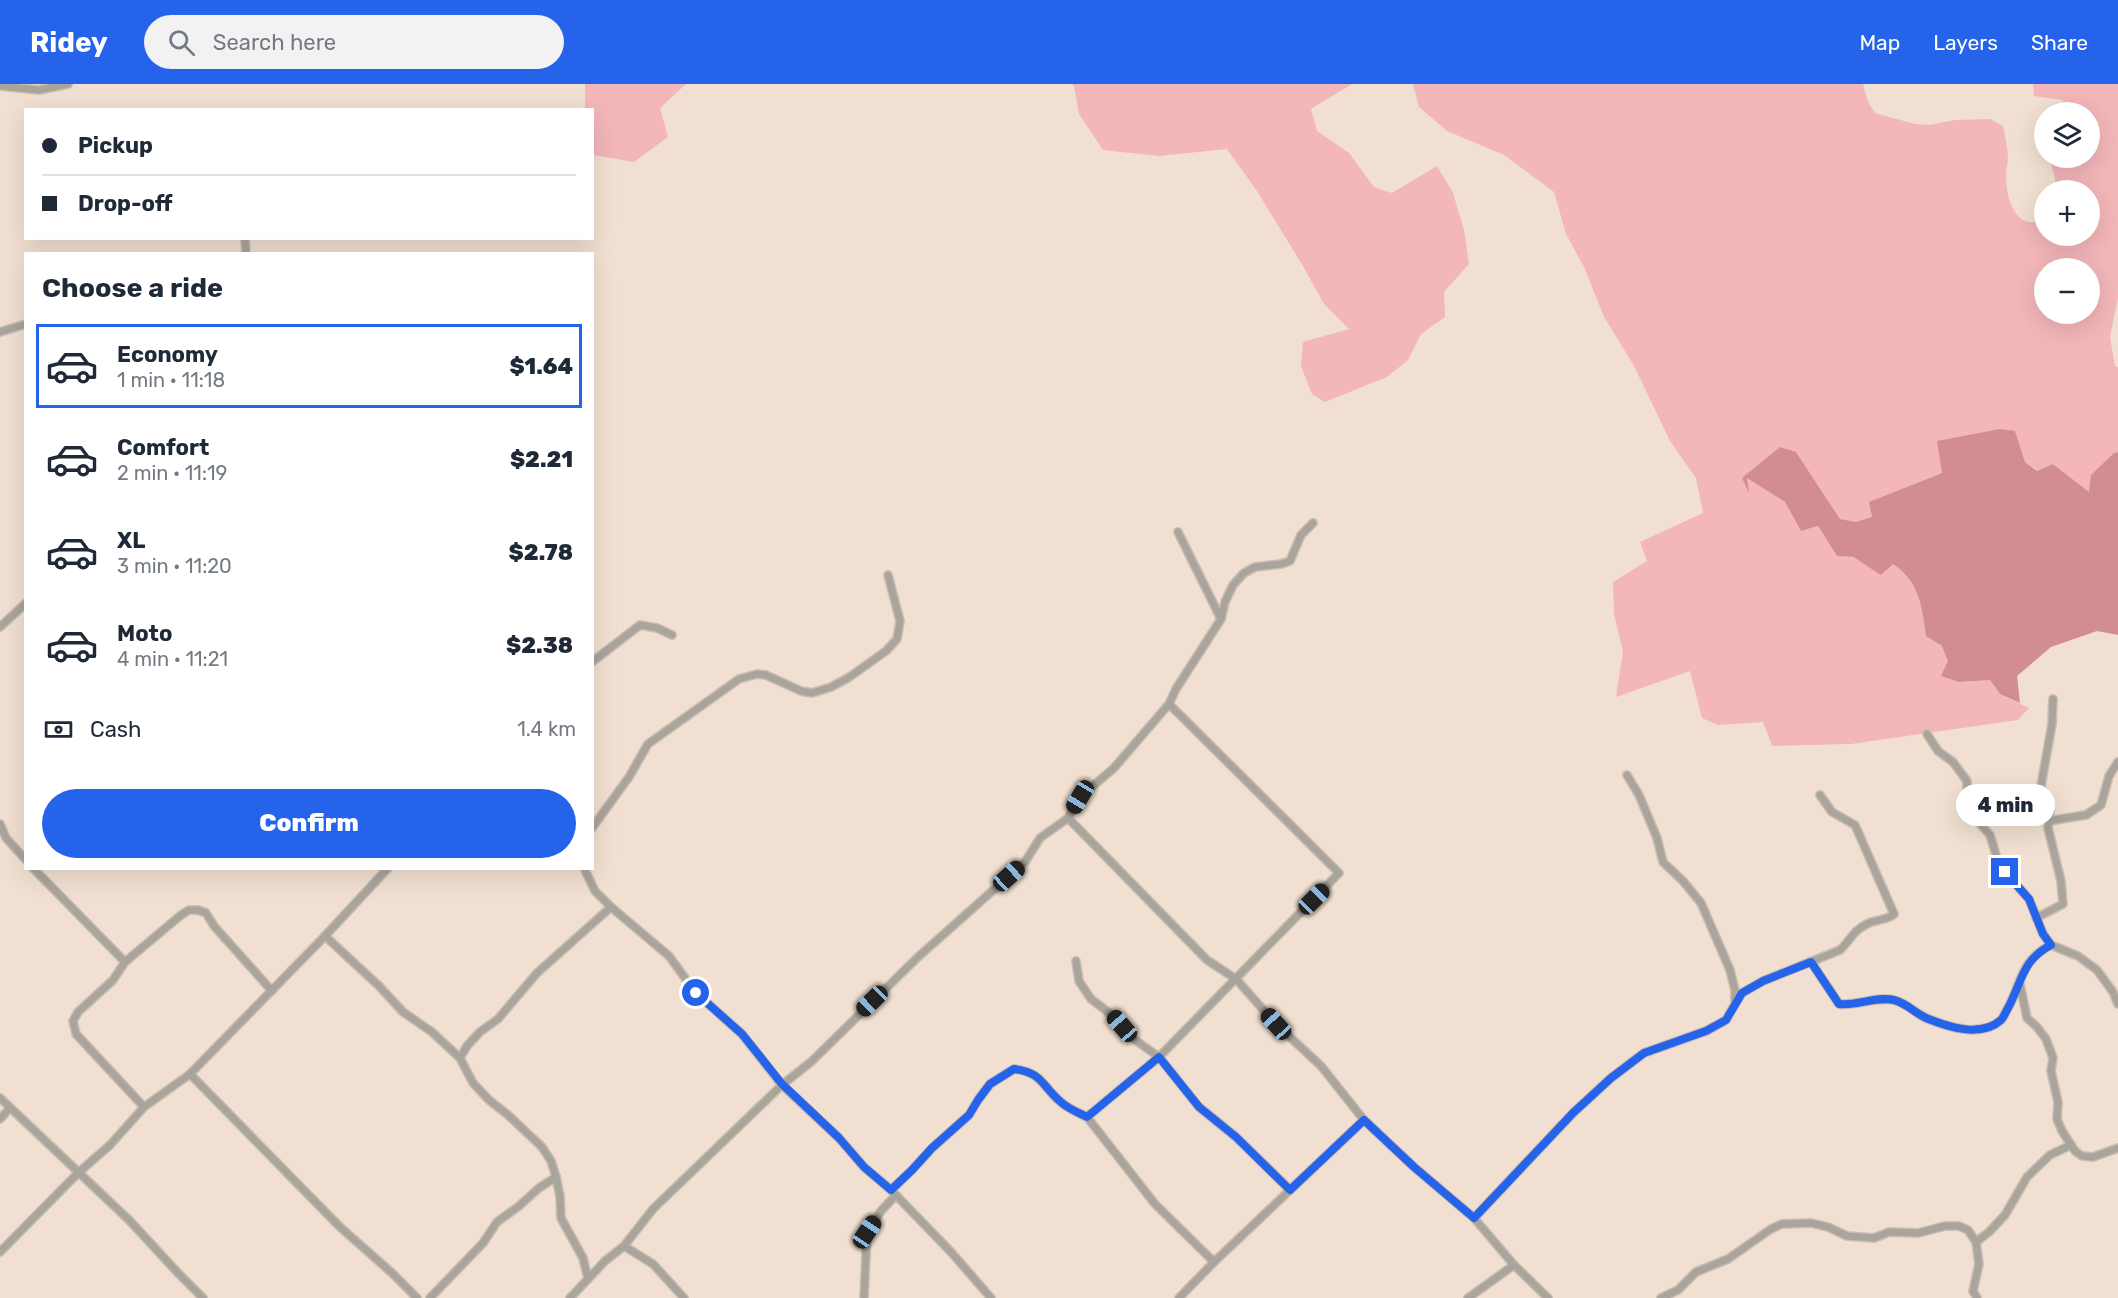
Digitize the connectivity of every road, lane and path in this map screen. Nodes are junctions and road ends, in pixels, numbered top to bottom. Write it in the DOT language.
graph roads {
  1 [pos="68,84"];
  2 [pos="0,86"];
  3 [pos="24,325"];
  4 [pos="0,332"];
  5 [pos="1313,523"];
  6 [pos="1178,532"];
  7 [pos="888,575"];
  8 [pos="24,605"];
  9 [pos="1221,619"];
  10 [pos="0,627"];
  11 [pos="672,635"];
  12 [pos="594,660"];
  13 [pos="2053,699"];
  14 [pos="1169,704"];
  15 [pos="1927,734"];
  16 [pos="2118,762"];
  17 [pos="1627,775"];
  18 [pos="1820,795"];
  19 [pos="1068,818"];
  20 [pos="2048,821"];
  21 [pos="0,824"];
  22 [pos="594,825"];
  23 [pos="3,840"];
  24 [pos="24,858"];
  25 [pos="35,870"];
  26 [pos="386,870"];
  27 [pos="585,870"];
  28 [pos="611,907"];
  29 [pos="2036,918"];
  30 [pos="325,936"];
  31 [pos="2051,945"];
  32 [pos="1076,961"];
  33 [pos="125,962"];
  34 [pos="1811,962"];
  35 [pos="1236,979"];
  36 [pos="2019,982"];
  37 [pos="272,991"];
  38 [pos="1736,1004"];
  39 [pos="2118,1004"];
  40 [pos="1159,1057"];
  41 [pos="460,1058"];
  42 [pos="190,1074"];
  43 [pos="782,1084"];
  44 [pos="0,1098"];
  45 [pos="144,1107"];
  46 [pos="10,1108"];
  47 [pos="1087,1117"];
  48 [pos="0,1119"];
  49 [pos="1364,1120"];
  50 [pos="2071,1145"];
  51 [pos="2118,1148"];
  52 [pos="78,1173"];
  53 [pos="556,1177"];
  54 [pos="1290,1190"];
  55 [pos="894,1192"];
  56 [pos="1474,1218"];
  57 [pos="1976,1242"];
  58 [pos="624,1246"];
  59 [pos="0,1252"];
  60 [pos="1214,1262"];
  61 [pos="1514,1265"];
  62 [pos="588,1279"];
  63 [pos="203,1298"];
  64 [pos="417,1298"];
  65 [pos="430,1298"];
  66 [pos="570,1298"];
  67 [pos="684,1298"];
  68 [pos="864,1298"];
  69 [pos="991,1298"];
  70 [pos="1179,1298"];
  71 [pos="1468,1298"];
  72 [pos="1548,1298"];
  73 [pos="1661,1298"];
  74 [pos="1977,1298"];
  1 -- 2 [label="street"];
  3 -- 4 [label="street"];
  5 -- 9 [label="street"];
  6 -- 9 [label="street"];
  7 -- 22 [label="street"];
  8 -- 10 [label="street"];
  9 -- 14 [label="street"];
  11 -- 12 [label="street"];
  13 -- 20 [label="street"];
  14 -- 19 [label="street"];
  14 -- 35 [label="street"];
  15 -- 29 [label="street"];
  16 -- 20 [label="street"];
  17 -- 38 [label="street"];
  18 -- 34 [label="street"];
  19 -- 35 [label="street"];
  19 -- 43 [label="street"];
  20 -- 29 [label="street"];
  21 -- 23 [label="street"];
  23 -- 24 [label="street"];
  25 -- 33 [label="street"];
  26 -- 30 [label="street"];
  27 -- 28 [label="street"];
  28 -- 41 [label="street"];
  28 -- 43 [label="street"];
  29 -- 31 [label="street"];
  30 -- 37 [label="street"];
  30 -- 41 [label="street"];
  31 -- 36 [label="street"];
  31 -- 39 [label="street"];
  32 -- 40 [label="street"];
  33 -- 37 [label="street"];
  33 -- 45 [label="street"];
  34 -- 36 [label="street"];
  34 -- 38 [label="street"];
  35 -- 40 [label="street"];
  35 -- 49 [label="street"];
  36 -- 50 [label="street"];
  37 -- 42 [label="street"];
  38 -- 56 [label="street"];
  40 -- 47 [label="street"];
  40 -- 54 [label="street"];
  41 -- 53 [label="street"];
  42 -- 45 [label="street"];
  42 -- 64 [label="street"];
  43 -- 55 [label="street"];
  43 -- 58 [label="street"];
  44 -- 46 [label="street"];
  45 -- 52 [label="street"];
  46 -- 48 [label="street"];
  46 -- 52 [label="street"];
  47 -- 55 [label="street"];
  47 -- 60 [label="street"];
  49 -- 54 [label="street"];
  49 -- 56 [label="street"];
  50 -- 51 [label="street"];
  50 -- 57 [label="street"];
  52 -- 59 [label="street"];
  52 -- 63 [label="street"];
  53 -- 62 [label="street"];
  53 -- 65 [label="street"];
  54 -- 60 [label="street"];
  55 -- 68 [label="street"];
  55 -- 69 [label="street"];
  56 -- 61 [label="street"];
  57 -- 73 [label="street"];
  57 -- 74 [label="street"];
  58 -- 62 [label="street"];
  58 -- 67 [label="street"];
  60 -- 70 [label="street"];
  61 -- 71 [label="street"];
  61 -- 72 [label="street"];
  62 -- 66 [label="street"];
}
